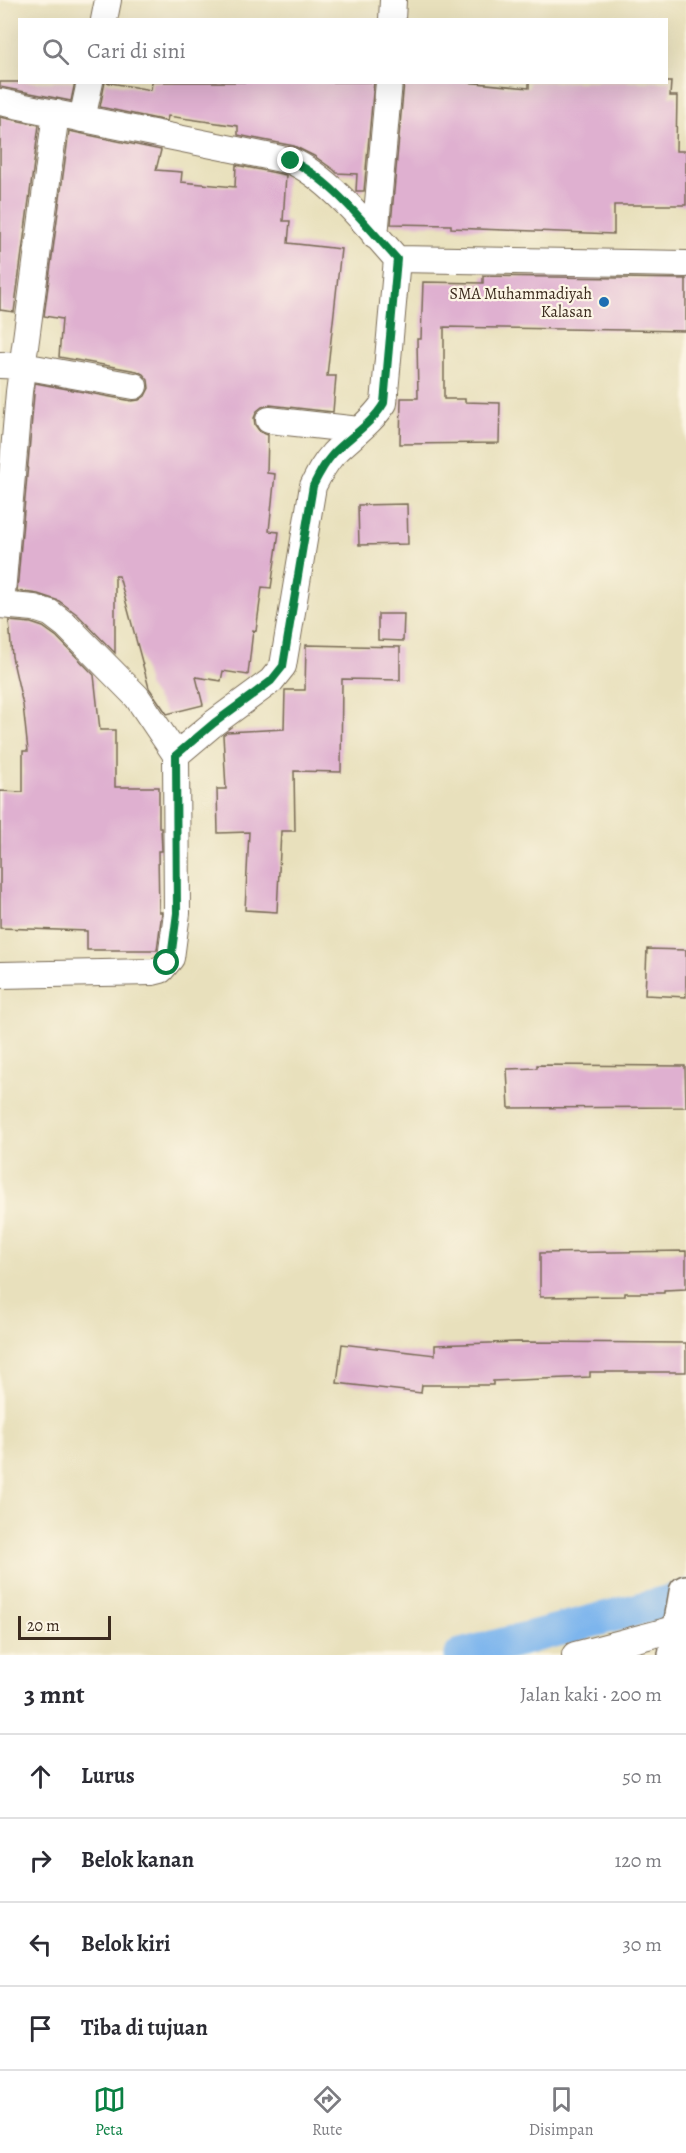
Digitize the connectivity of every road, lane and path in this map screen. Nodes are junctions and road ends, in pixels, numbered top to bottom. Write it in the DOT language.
graph roads {
  1 [pos="108,0"];
  2 [pos="393,0"];
  3 [pos="104,18"];
  4 [pos="392,18"];
  5 [pos="90,84"];
  6 [pos="388,84"];
  7 [pos="0,102"];
  8 [pos="56,113"];
  9 [pos="82,119"];
  10 [pos="375,236"];
  11 [pos="397,259"];
  12 [pos="686,264"];
  13 [pos="12,365"];
  14 [pos="134,386"];
  15 [pos="269,420"];
  16 [pos="359,430"];
  17 [pos="1,605"];
  18 [pos="176,755"];
  19 [pos="0,975"];
  20 [pos="682,1622"];
  21 [pos="575,1655"];
  1 -- 3 [label="street"];
  2 -- 4 [label="street"];
  5 -- 9 [label="street"];
  6 -- 10 [label="street"];
  7 -- 8 [label="street"];
  8 -- 9 [label="street"];
  8 -- 13 [label="street"];
  9 -- 10 [label="street"];
  10 -- 11 [label="street"];
  11 -- 12 [label="street"];
  11 -- 16 [label="street"];
  13 -- 14 [label="street"];
  13 -- 17 [label="street"];
  15 -- 16 [label="street"];
  16 -- 18 [label="street"];
  17 -- 18 [label="street"];
  18 -- 19 [label="street"];
  20 -- 21 [label="street"];
}
